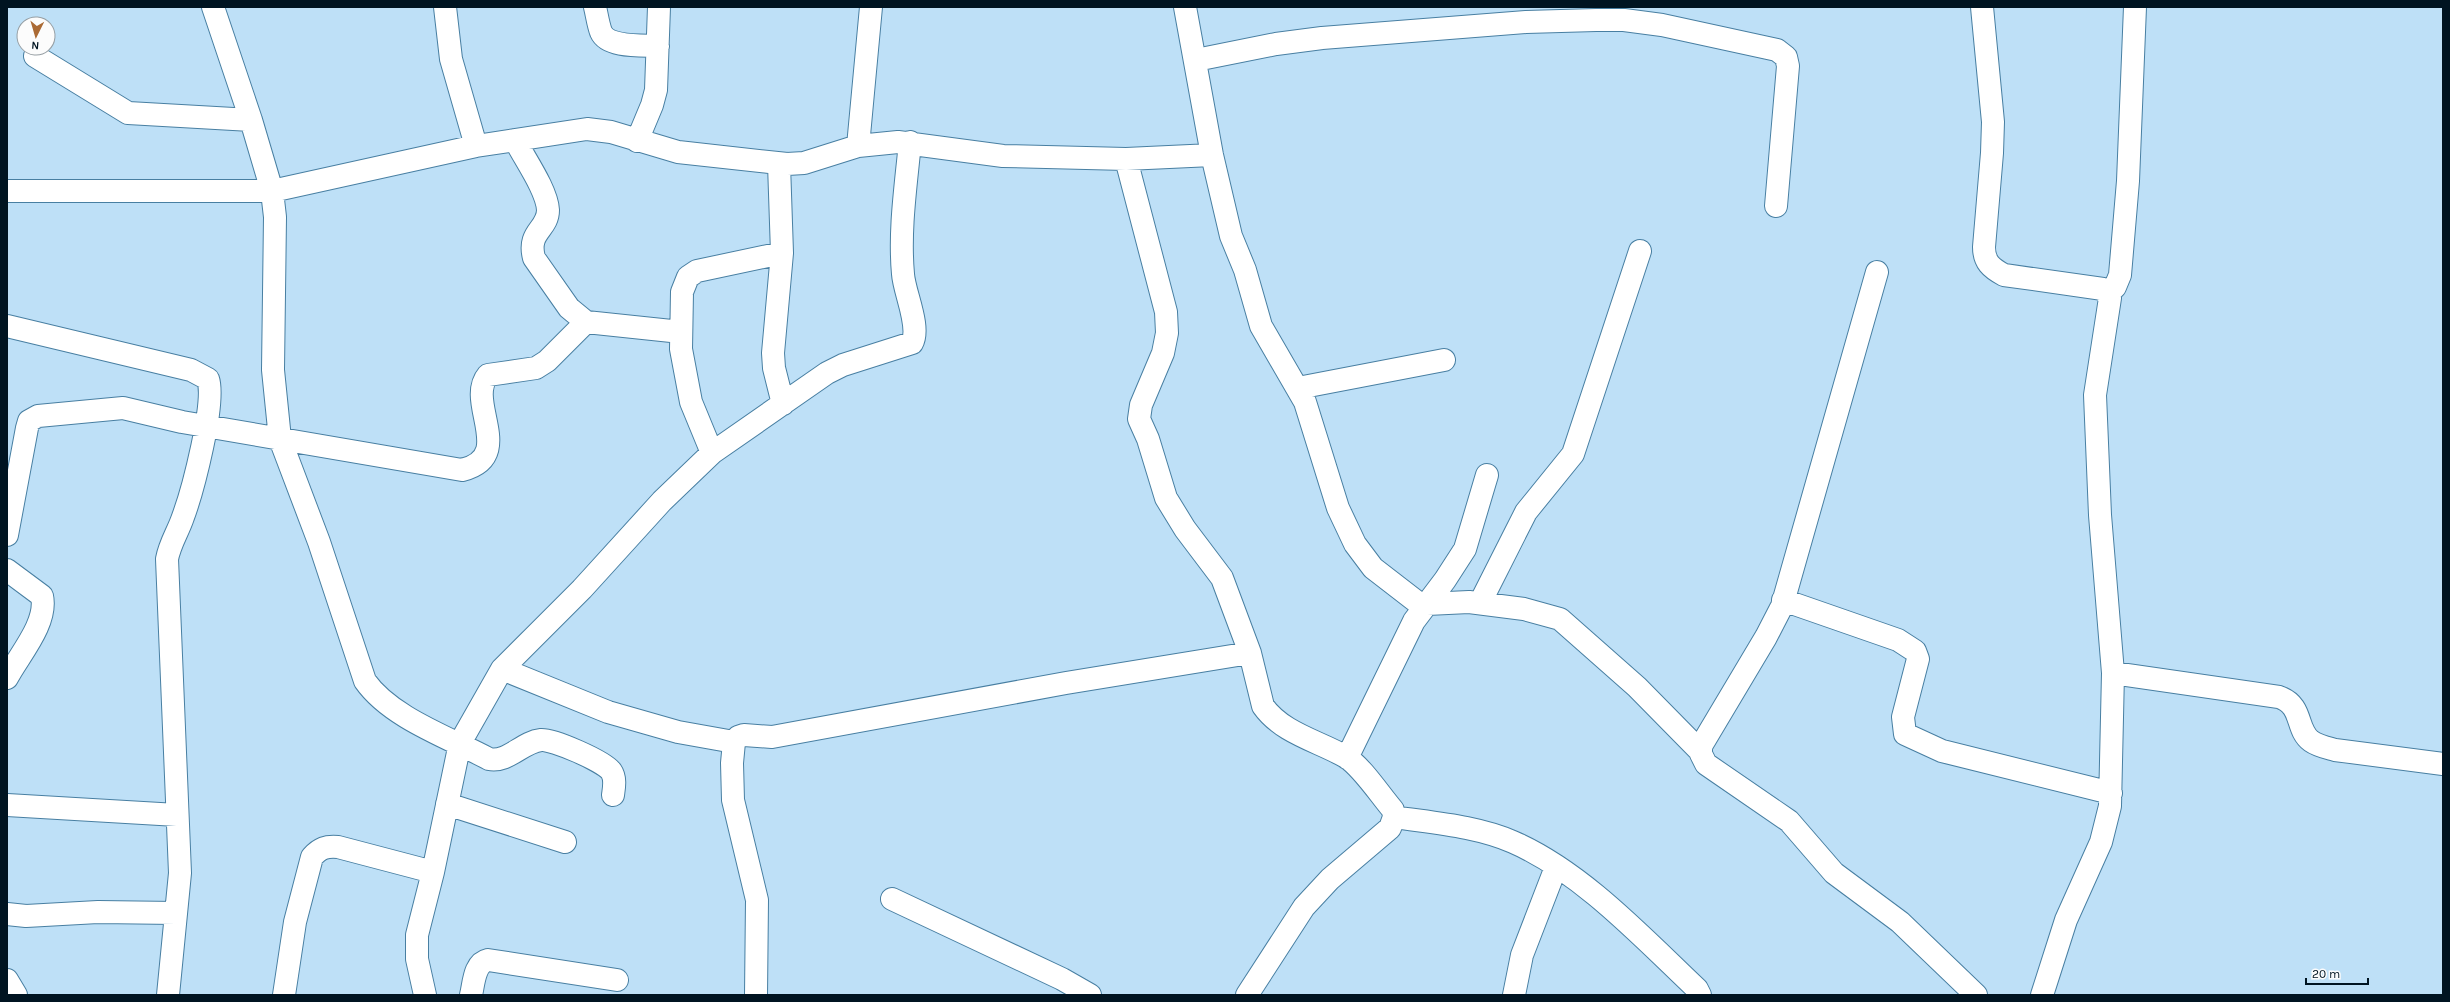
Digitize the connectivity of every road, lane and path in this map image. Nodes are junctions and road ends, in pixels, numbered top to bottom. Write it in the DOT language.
graph roads {
  1 [pos="213,7"];
  2 [pos="445,7"];
  3 [pos="595,7"];
  4 [pos="659,7"];
  5 [pos="871,7"];
  6 [pos="1185,7"];
  7 [pos="1982,7"];
  8 [pos="2135,7"];
  9 [pos="1595,14"];
  10 [pos="658,46"];
  11 [pos="35,56"];
  12 [pos="1196,60"];
  13 [pos="251,120"];
  14 [pos="514,140"];
  15 [pos="637,141"];
  16 [pos="910,142"];
  17 [pos="476,146"];
  18 [pos="858,146"];
  19 [pos="1212,155"];
  20 [pos="1126,159"];
  21 [pos="779,164"];
  22 [pos="272,190"];
  23 [pos="7,191"];
  24 [pos="1776,206"];
  25 [pos="1640,251"];
  26 [pos="782,253"];
  27 [pos="1877,272"];
  28 [pos="2109,293"];
  29 [pos="586,322"];
  30 [pos="7,326"];
  31 [pos="681,332"];
  32 [pos="1444,360"];
  33 [pos="1298,388"];
  34 [pos="783,404"];
  35 [pos="206,427"];
  36 [pos="280,439"];
  37 [pos="712,454"];
  38 [pos="1487,475"];
  39 [pos="7,535"];
  40 [pos="7,570"];
  41 [pos="1783,600"];
  42 [pos="1480,603"];
  43 [pos="1427,604"];
  44 [pos="1250,653"];
  45 [pos="502,669"];
  46 [pos="2113,672"];
  47 [pos="7,678"];
  48 [pos="734,742"];
  49 [pos="460,743"];
  50 [pos="1700,751"];
  51 [pos="1347,758"];
  52 [pos="2443,764"];
  53 [pos="2110,793"];
  54 [pos="613,795"];
  55 [pos="447,804"];
  56 [pos="7,805"];
  57 [pos="177,815"];
  58 [pos="1394,817"];
  59 [pos="566,842"];
  60 [pos="1556,867"];
  61 [pos="433,872"];
  62 [pos="892,899"];
  63 [pos="176,912"];
  64 [pos="7,914"];
  65 [pos="7,980"];
  66 [pos="617,980"];
  67 [pos="16,995"];
  68 [pos="168,995"];
  69 [pos="284,995"];
  70 [pos="425,995"];
  71 [pos="471,995"];
  72 [pos="756,995"];
  73 [pos="1090,995"];
  74 [pos="1247,995"];
  75 [pos="1514,995"];
  76 [pos="1700,995"];
  77 [pos="1976,995"];
  78 [pos="2042,995"];
  1 -- 13 [label="street"];
  2 -- 17 [label="street"];
  3 -- 10 [label="street"];
  4 -- 10 [label="street"];
  5 -- 18 [label="street"];
  6 -- 12 [label="street"];
  7 -- 28 [label="street"];
  8 -- 28 [label="street"];
  9 -- 12 [label="street"];
  9 -- 24 [label="street"];
  10 -- 15 [label="street"];
  11 -- 13 [label="street"];
  12 -- 19 [label="street"];
  13 -- 22 [label="street"];
  14 -- 15 [label="street"];
  14 -- 17 [label="street"];
  14 -- 29 [label="street"];
  15 -- 21 [label="street"];
  16 -- 18 [label="street"];
  16 -- 20 [label="street"];
  16 -- 34 [label="street"];
  17 -- 22 [label="street"];
  18 -- 21 [label="street"];
  19 -- 20 [label="street"];
  19 -- 33 [label="street"];
  20 -- 44 [label="street"];
  21 -- 26 [label="street"];
  22 -- 23 [label="street"];
  22 -- 36 [label="street"];
  25 -- 42 [label="street"];
  26 -- 31 [label="street"];
  26 -- 34 [label="street"];
  27 -- 41 [label="street"];
  28 -- 46 [label="street"];
  29 -- 31 [label="street"];
  29 -- 36 [label="street"];
  30 -- 35 [label="street"];
  31 -- 37 [label="street"];
  32 -- 33 [label="street"];
  33 -- 43 [label="street"];
  34 -- 37 [label="street"];
  35 -- 36 [label="street"];
  35 -- 39 [label="street"];
  35 -- 57 [label="street"];
  36 -- 49 [label="street"];
  37 -- 45 [label="street"];
  38 -- 43 [label="street"];
  40 -- 47 [label="street"];
  41 -- 50 [label="street"];
  41 -- 53 [label="street"];
  42 -- 43 [label="street"];
  42 -- 50 [label="street"];
  43 -- 51 [label="street"];
  44 -- 48 [label="street"];
  44 -- 51 [label="street"];
  45 -- 48 [label="street"];
  45 -- 49 [label="street"];
  46 -- 52 [label="street"];
  46 -- 53 [label="street"];
  48 -- 72 [label="street"];
  49 -- 54 [label="street"];
  49 -- 55 [label="street"];
  50 -- 77 [label="street"];
  51 -- 58 [label="street"];
  53 -- 78 [label="street"];
  55 -- 59 [label="street"];
  55 -- 61 [label="street"];
  56 -- 57 [label="street"];
  57 -- 63 [label="street"];
  58 -- 60 [label="street"];
  58 -- 74 [label="street"];
  60 -- 75 [label="street"];
  60 -- 76 [label="street"];
  61 -- 69 [label="street"];
  61 -- 70 [label="street"];
  62 -- 73 [label="street"];
  63 -- 64 [label="street"];
  63 -- 68 [label="street"];
  65 -- 67 [label="street"];
  66 -- 71 [label="street"];
}
